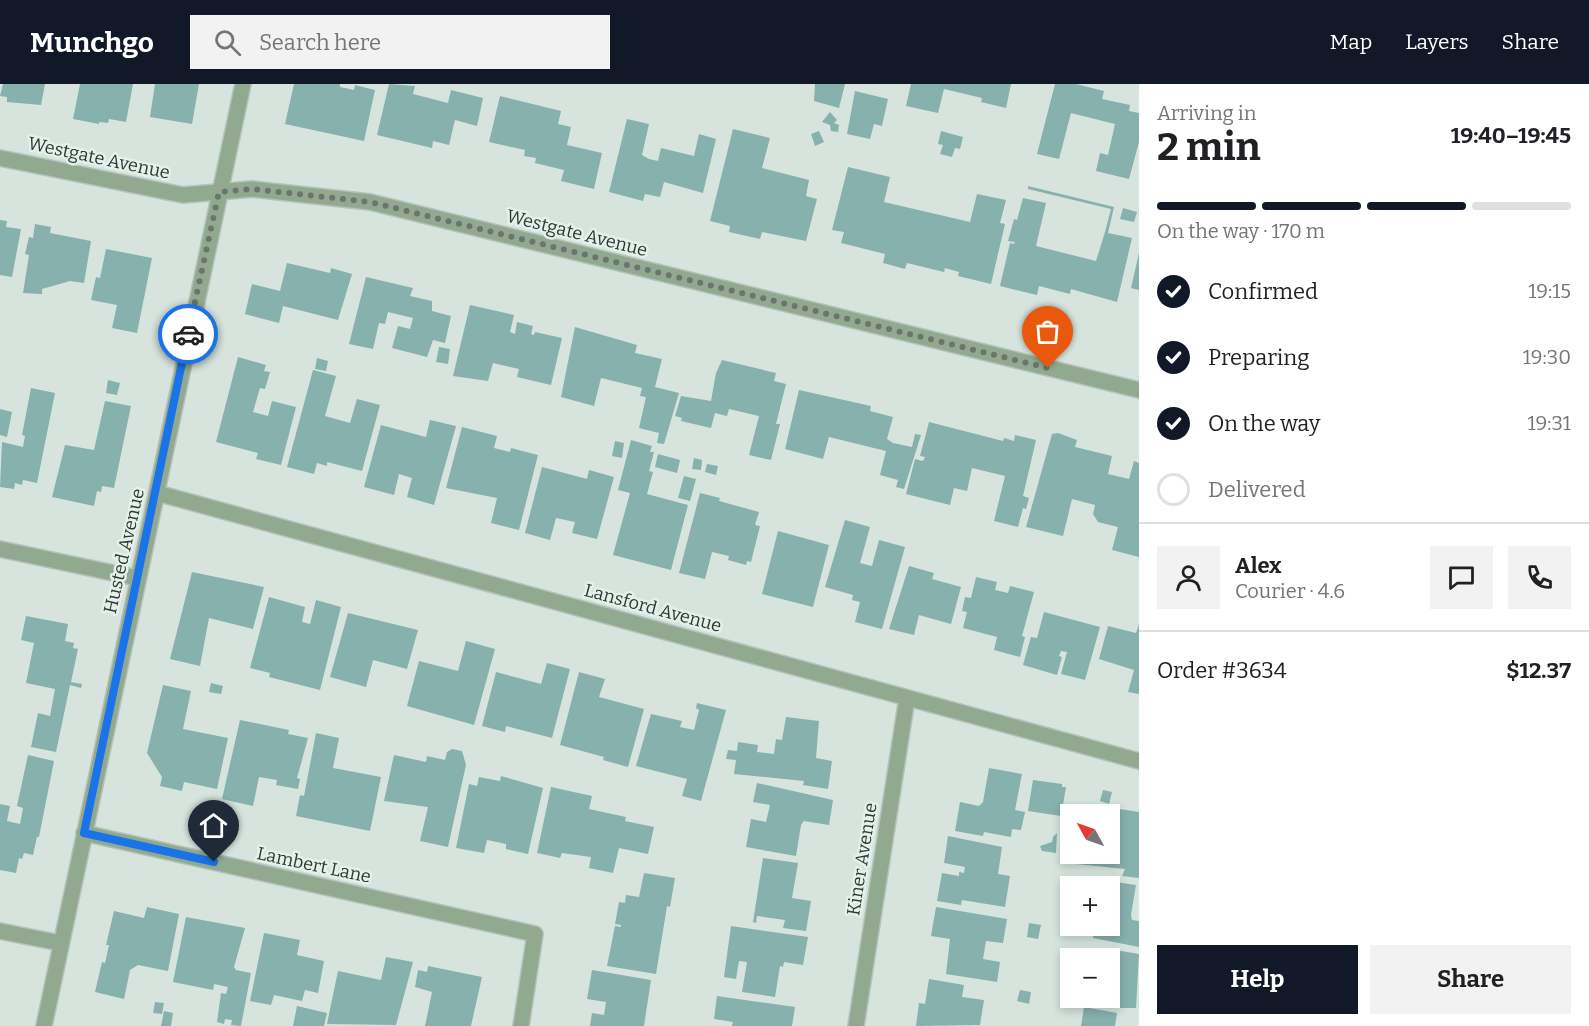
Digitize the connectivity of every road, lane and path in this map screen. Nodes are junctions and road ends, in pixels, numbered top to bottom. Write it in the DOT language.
graph roads {
  1 [pos="243,84"];
  2 [pos="0,158"];
  3 [pos="219,192"];
  4 [pos="1139,390"];
  5 [pos="157,493"];
  6 [pos="0,549"];
  7 [pos="137,578"];
  8 [pos="907,698"];
  9 [pos="1139,761"];
  10 [pos="84,833"];
  11 [pos="0,931"];
  12 [pos="60,943"];
  13 [pos="44,1026"];
  14 [pos="521,1026"];
  15 [pos="856,1026"];
  1 -- 3 [label="street, Husted Avenue"];
  2 -- 3 [label="street, Westgate Avenue"];
  3 -- 4 [label="street, Westgate Avenue"];
  3 -- 5 [label="street, Husted Avenue"];
  5 -- 7 [label="street, Husted Avenue"];
  5 -- 8 [label="street, Lansford Avenue"];
  6 -- 7 [label="street"];
  7 -- 10 [label="street, Husted Avenue"];
  8 -- 9 [label="street, Lansford Avenue"];
  8 -- 15 [label="street, Kiner Avenue"];
  10 -- 12 [label="street, Husted Avenue"];
  10 -- 14 [label="street, Lambert Lane"];
  11 -- 12 [label="street"];
  12 -- 13 [label="street, Husted Avenue"];
}
